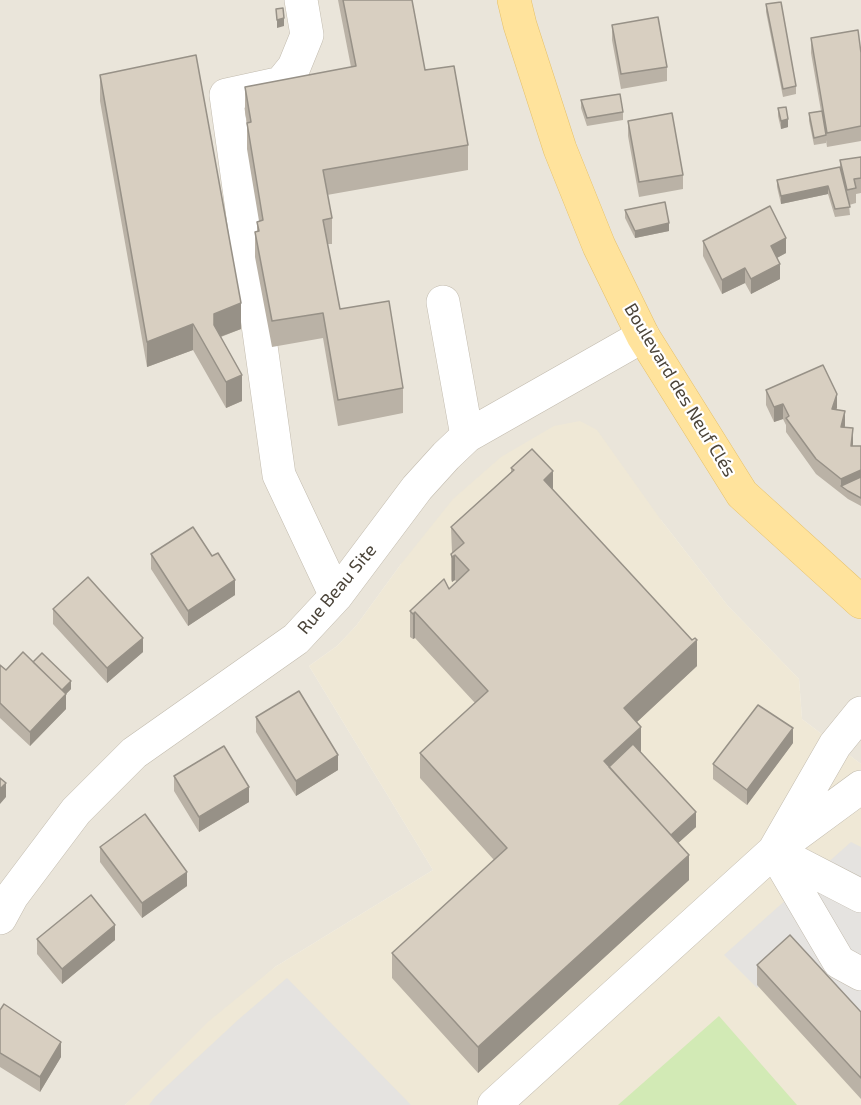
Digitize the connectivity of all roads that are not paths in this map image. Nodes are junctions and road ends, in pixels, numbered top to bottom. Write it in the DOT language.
graph roads {
  1 [pos="301,0"];
  2 [pos="514,0"];
  3 [pos="443,302"];
  4 [pos="643,336"];
  5 [pos="467,436"];
  6 [pos="336,596"];
  7 [pos="861,602"];
  8 [pos="861,713"];
  9 [pos="861,787"];
  10 [pos="774,851"];
  11 [pos="861,896"];
  12 [pos="0,918"];
  13 [pos="861,974"];
  14 [pos="494,1105"];
  1 -- 6 [label="street"];
  2 -- 4 [label="main road, Boulevard des Neuf Clés"];
  3 -- 5 [label="street"];
  4 -- 5 [label="street, Rue Beau Site"];
  4 -- 7 [label="main road, Boulevard des Neuf Clés"];
  5 -- 6 [label="street, Rue Beau Site"];
  6 -- 12 [label="street, Rue Beau Site"];
  8 -- 10 [label="street"];
  9 -- 10 [label="street"];
  10 -- 11 [label="street"];
  10 -- 13 [label="street"];
  10 -- 14 [label="street"];
}
